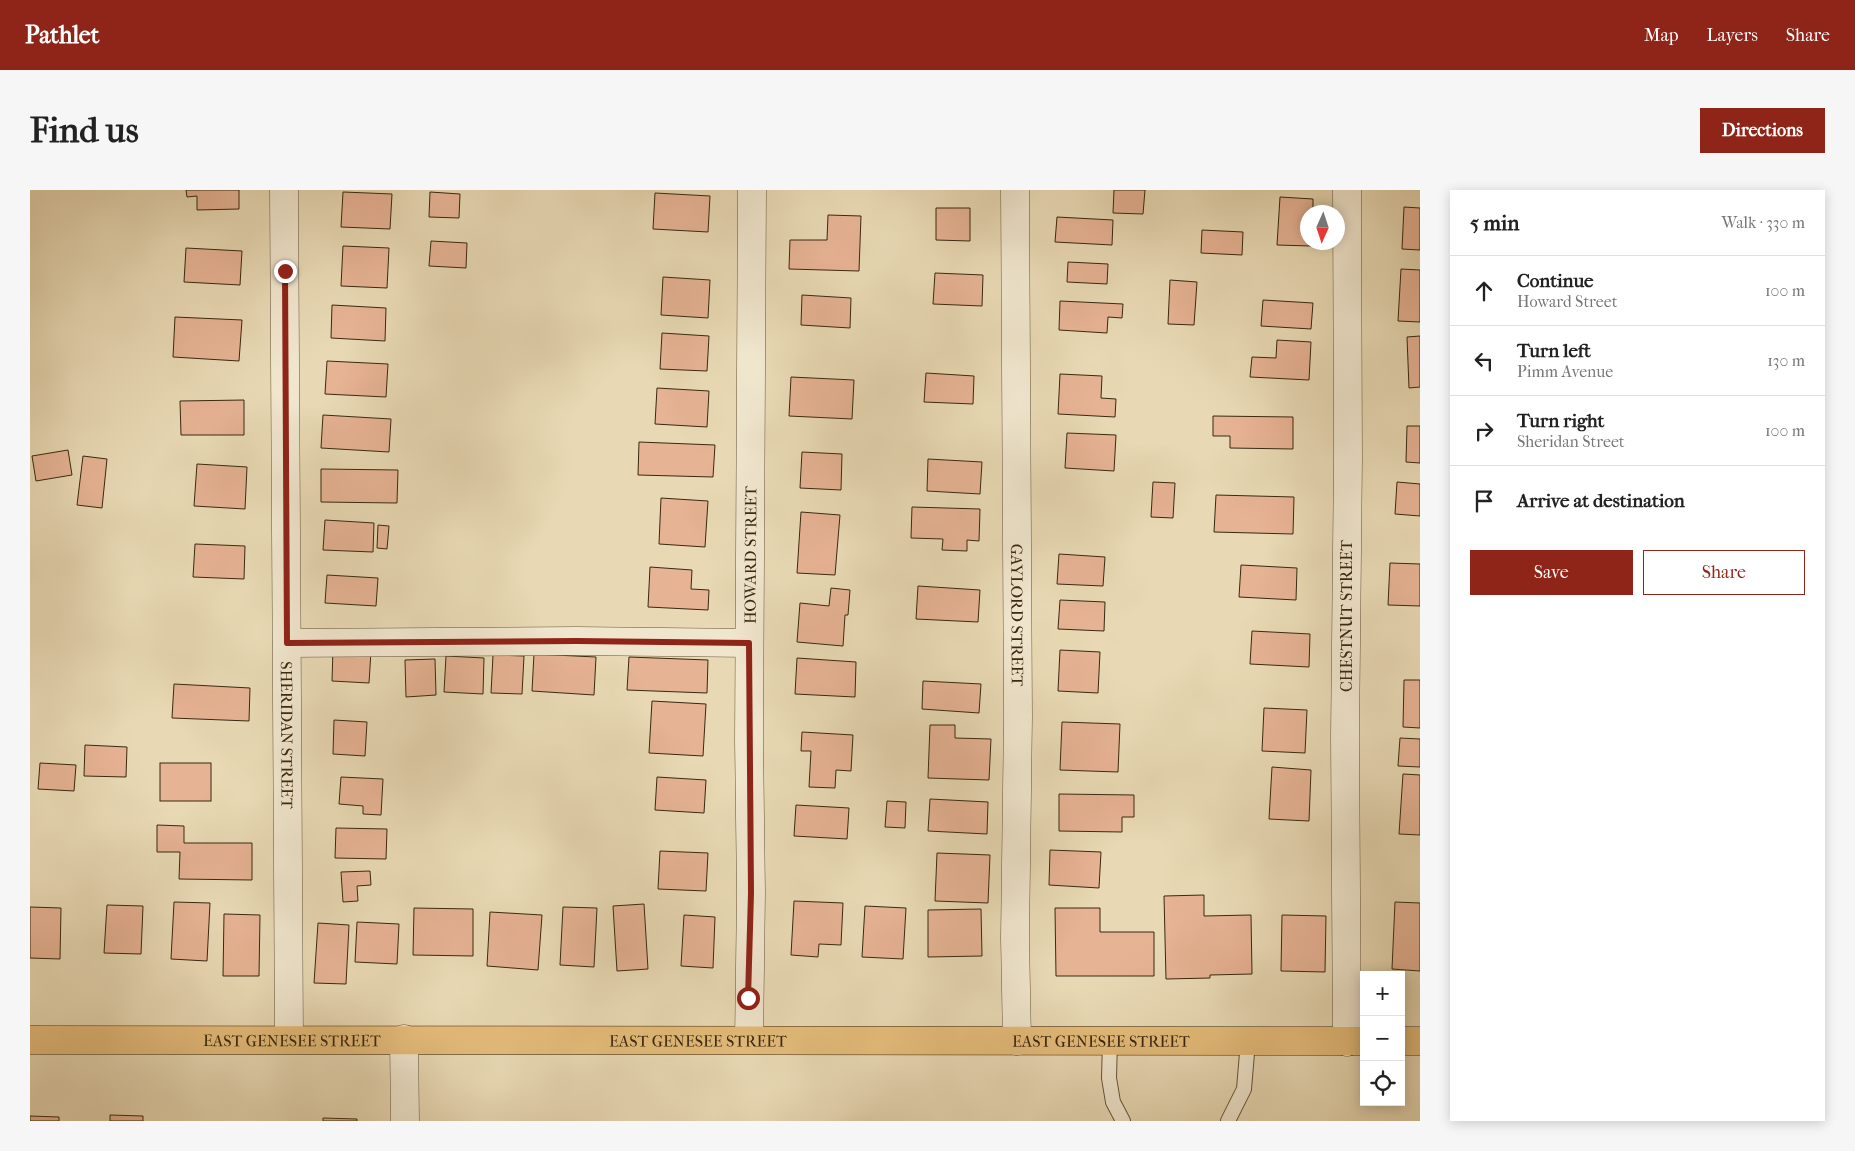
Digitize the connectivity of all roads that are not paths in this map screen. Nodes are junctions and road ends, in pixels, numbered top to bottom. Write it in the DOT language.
graph roads {
  1 [pos="284,190"];
  2 [pos="752,190"];
  3 [pos="1015,190"];
  4 [pos="1347,190"];
  5 [pos="287,643"];
  6 [pos="749,643"];
  7 [pos="288,1039"];
  8 [pos="404,1039"];
  9 [pos="30,1040"];
  10 [pos="749,1040"];
  11 [pos="1017,1041"];
  12 [pos="1110,1041"];
  13 [pos="1248,1041"];
  14 [pos="1356,1041"];
  15 [pos="1405,1041"];
  16 [pos="1420,1041"];
  17 [pos="405,1121"];
  18 [pos="1123,1121"];
  19 [pos="1228,1121"];
  1 -- 5 [label="street, SHERIDAN STREET"];
  2 -- 6 [label="street, HOWARD STREET"];
  3 -- 11 [label="street, GAYLORD STREET"];
  4 -- 14 [label="street, CHESTNUT STREET"];
  5 -- 6 [label="street"];
  5 -- 7 [label="street, SHERIDAN STREET"];
  6 -- 10 [label="street, HOWARD STREET"];
  7 -- 8 [label="highway, EAST GENESEE STREET"];
  7 -- 9 [label="highway, EAST GENESEE STREET"];
  8 -- 10 [label="highway, EAST GENESEE STREET"];
  8 -- 17 [label="street"];
  10 -- 11 [label="highway, EAST GENESEE STREET"];
  11 -- 12 [label="highway, EAST GENESEE STREET"];
  12 -- 13 [label="highway, EAST GENESEE STREET"];
  12 -- 18 [label="lane"];
  13 -- 14 [label="highway, EAST GENESEE STREET"];
  13 -- 19 [label="lane"];
  15 -- 16 [label="highway"];
}
